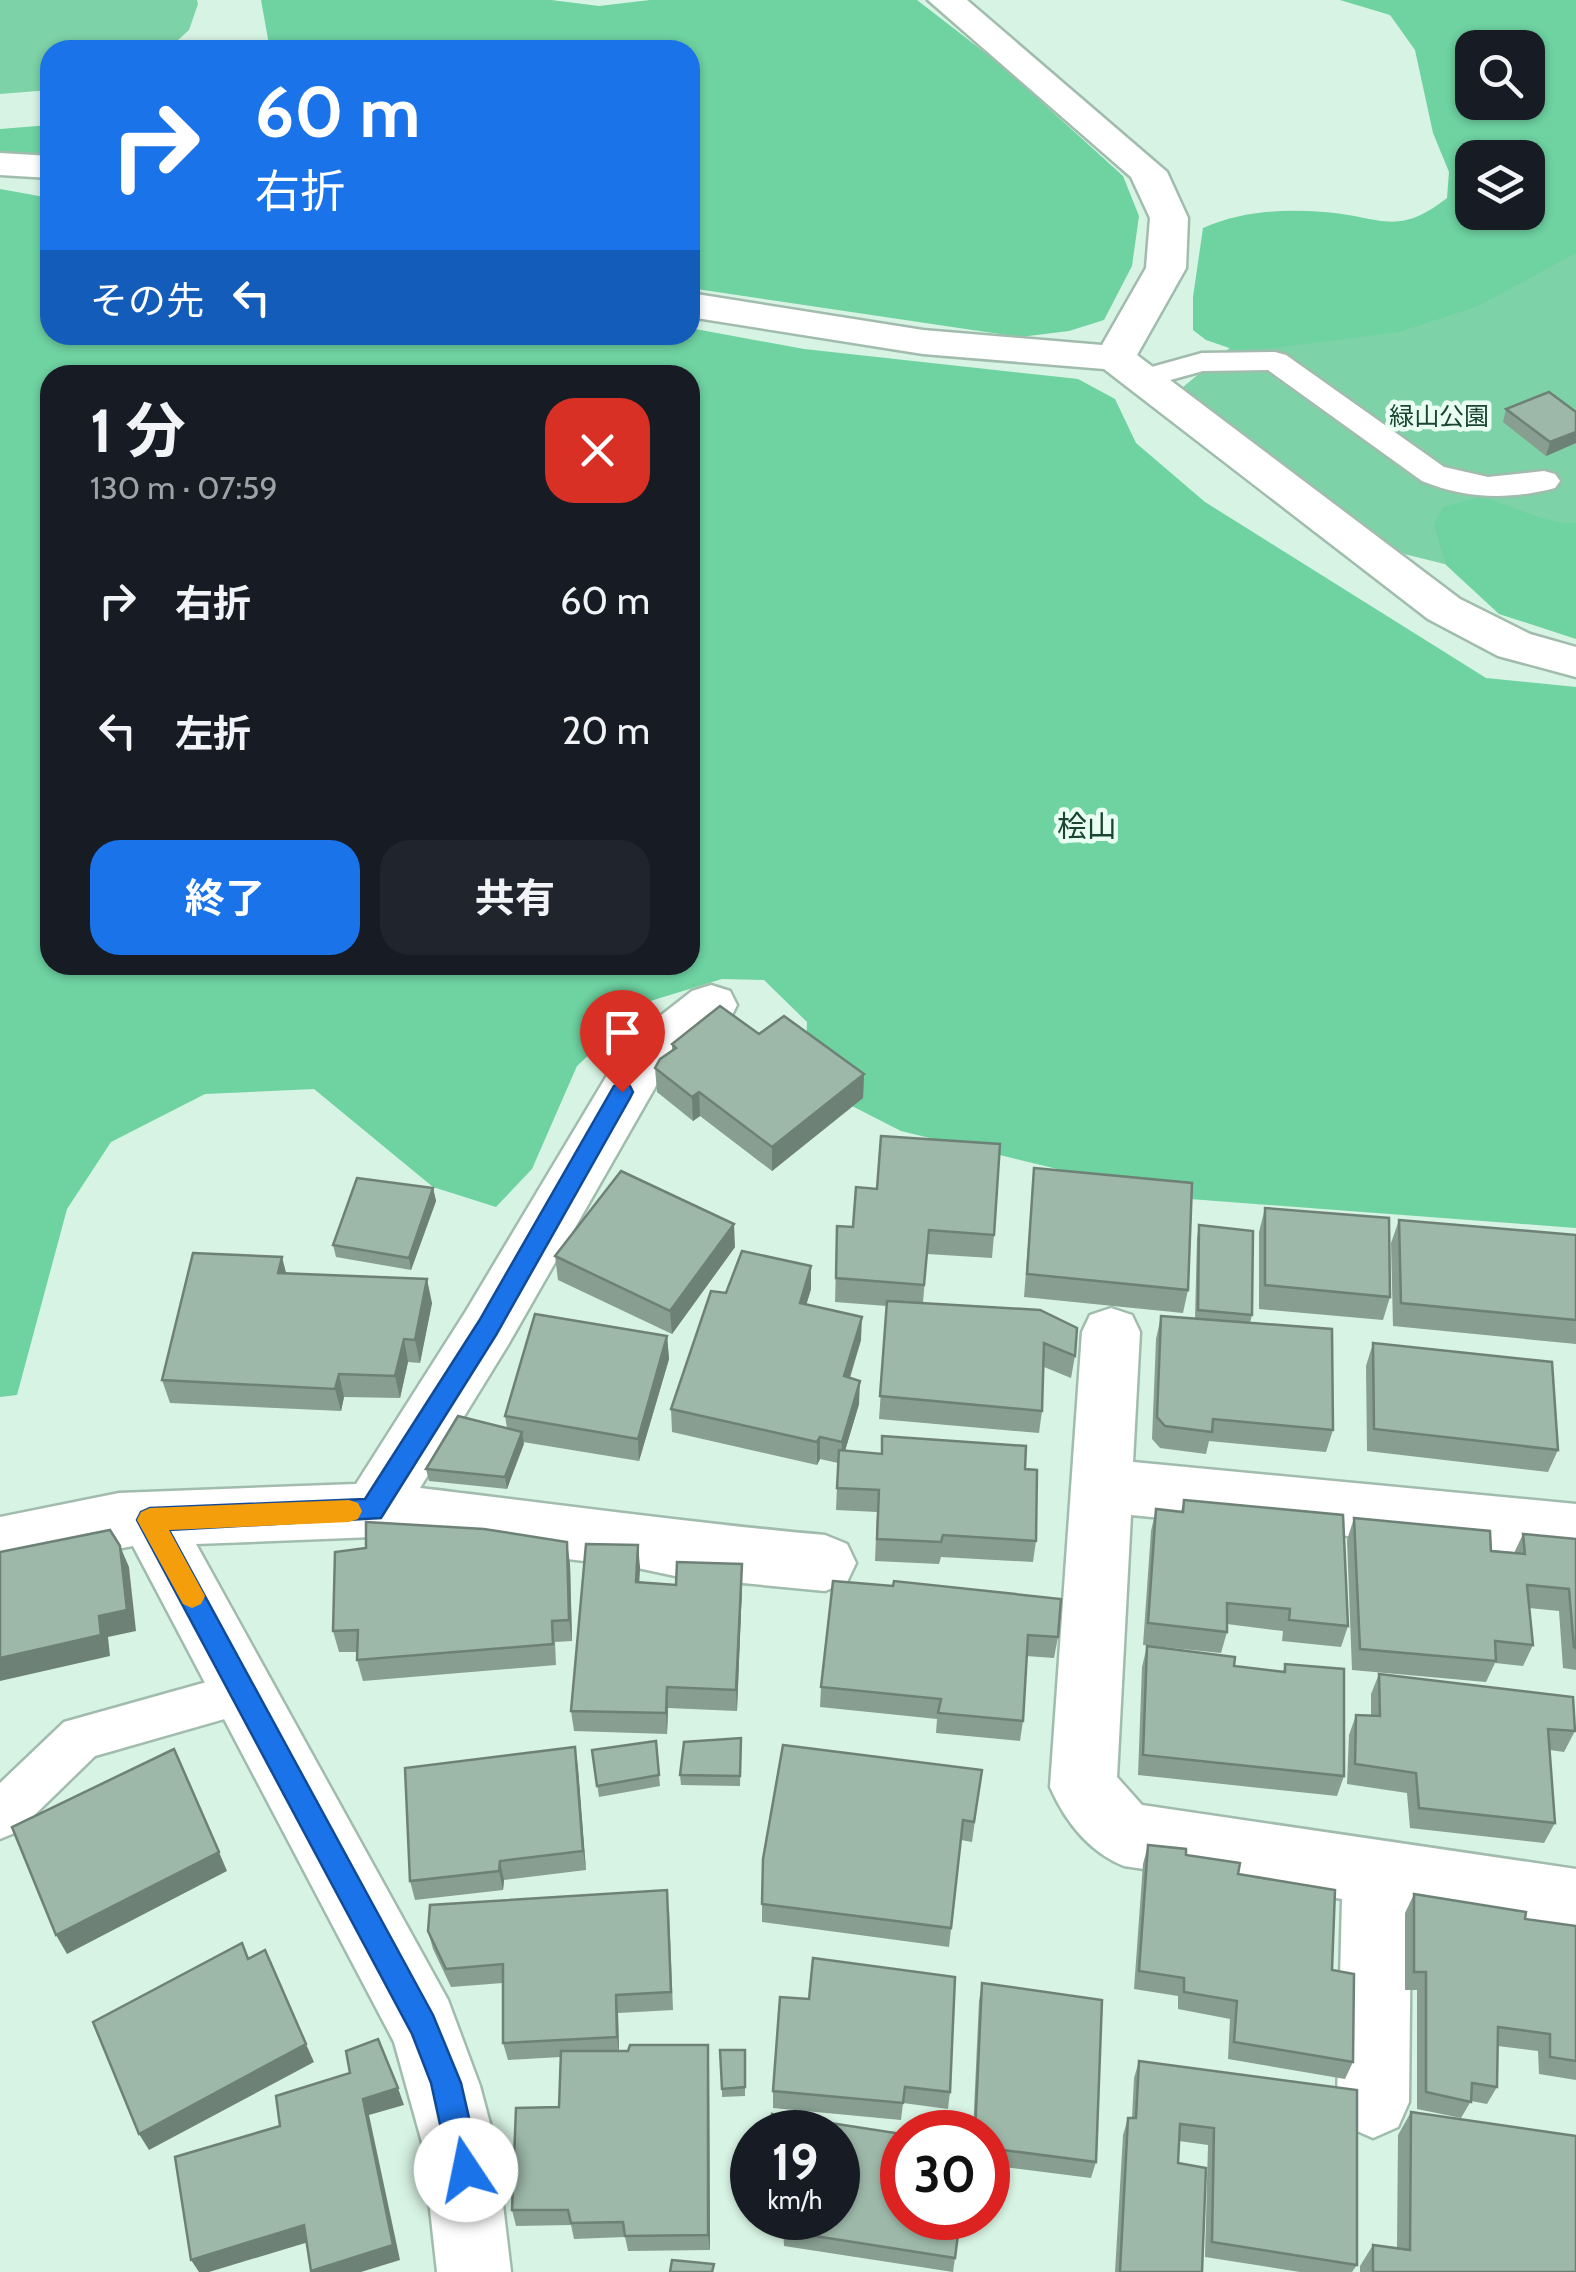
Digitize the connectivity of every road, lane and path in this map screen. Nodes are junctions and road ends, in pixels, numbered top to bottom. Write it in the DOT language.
graph roads {
  1 [pos="946,0"];
  2 [pos="0,164"];
  3 [pos="40,166"];
  4 [pos="700,307"];
  5 [pos="1128,369"];
  6 [pos="1544,481"];
  7 [pos="1576,662"];
  8 [pos="712,1005"];
  9 [pos="1111,1332"];
  10 [pos="1103,1486"];
  11 [pos="372,1510"];
  12 [pos="150,1520"];
  13 [pos="1576,1531"];
  14 [pos="0,1544"];
  15 [pos="826,1563"];
  16 [pos="246,1693"];
  17 [pos="0,1816"];
  18 [pos="1377,1875"];
  19 [pos="1576,1902"];
  20 [pos="1373,2102"];
  21 [pos="474,2272"];
  1 -- 5 [label="street"];
  2 -- 3 [label="street"];
  4 -- 5 [label="street"];
  5 -- 6 [label="lane"];
  5 -- 7 [label="street"];
  8 -- 11 [label="street"];
  9 -- 10 [label="street"];
  10 -- 13 [label="street"];
  10 -- 18 [label="street"];
  11 -- 12 [label="street"];
  11 -- 15 [label="street"];
  12 -- 14 [label="street"];
  12 -- 16 [label="street"];
  16 -- 17 [label="lane"];
  16 -- 21 [label="street"];
  18 -- 19 [label="street"];
  18 -- 20 [label="street"];
}
